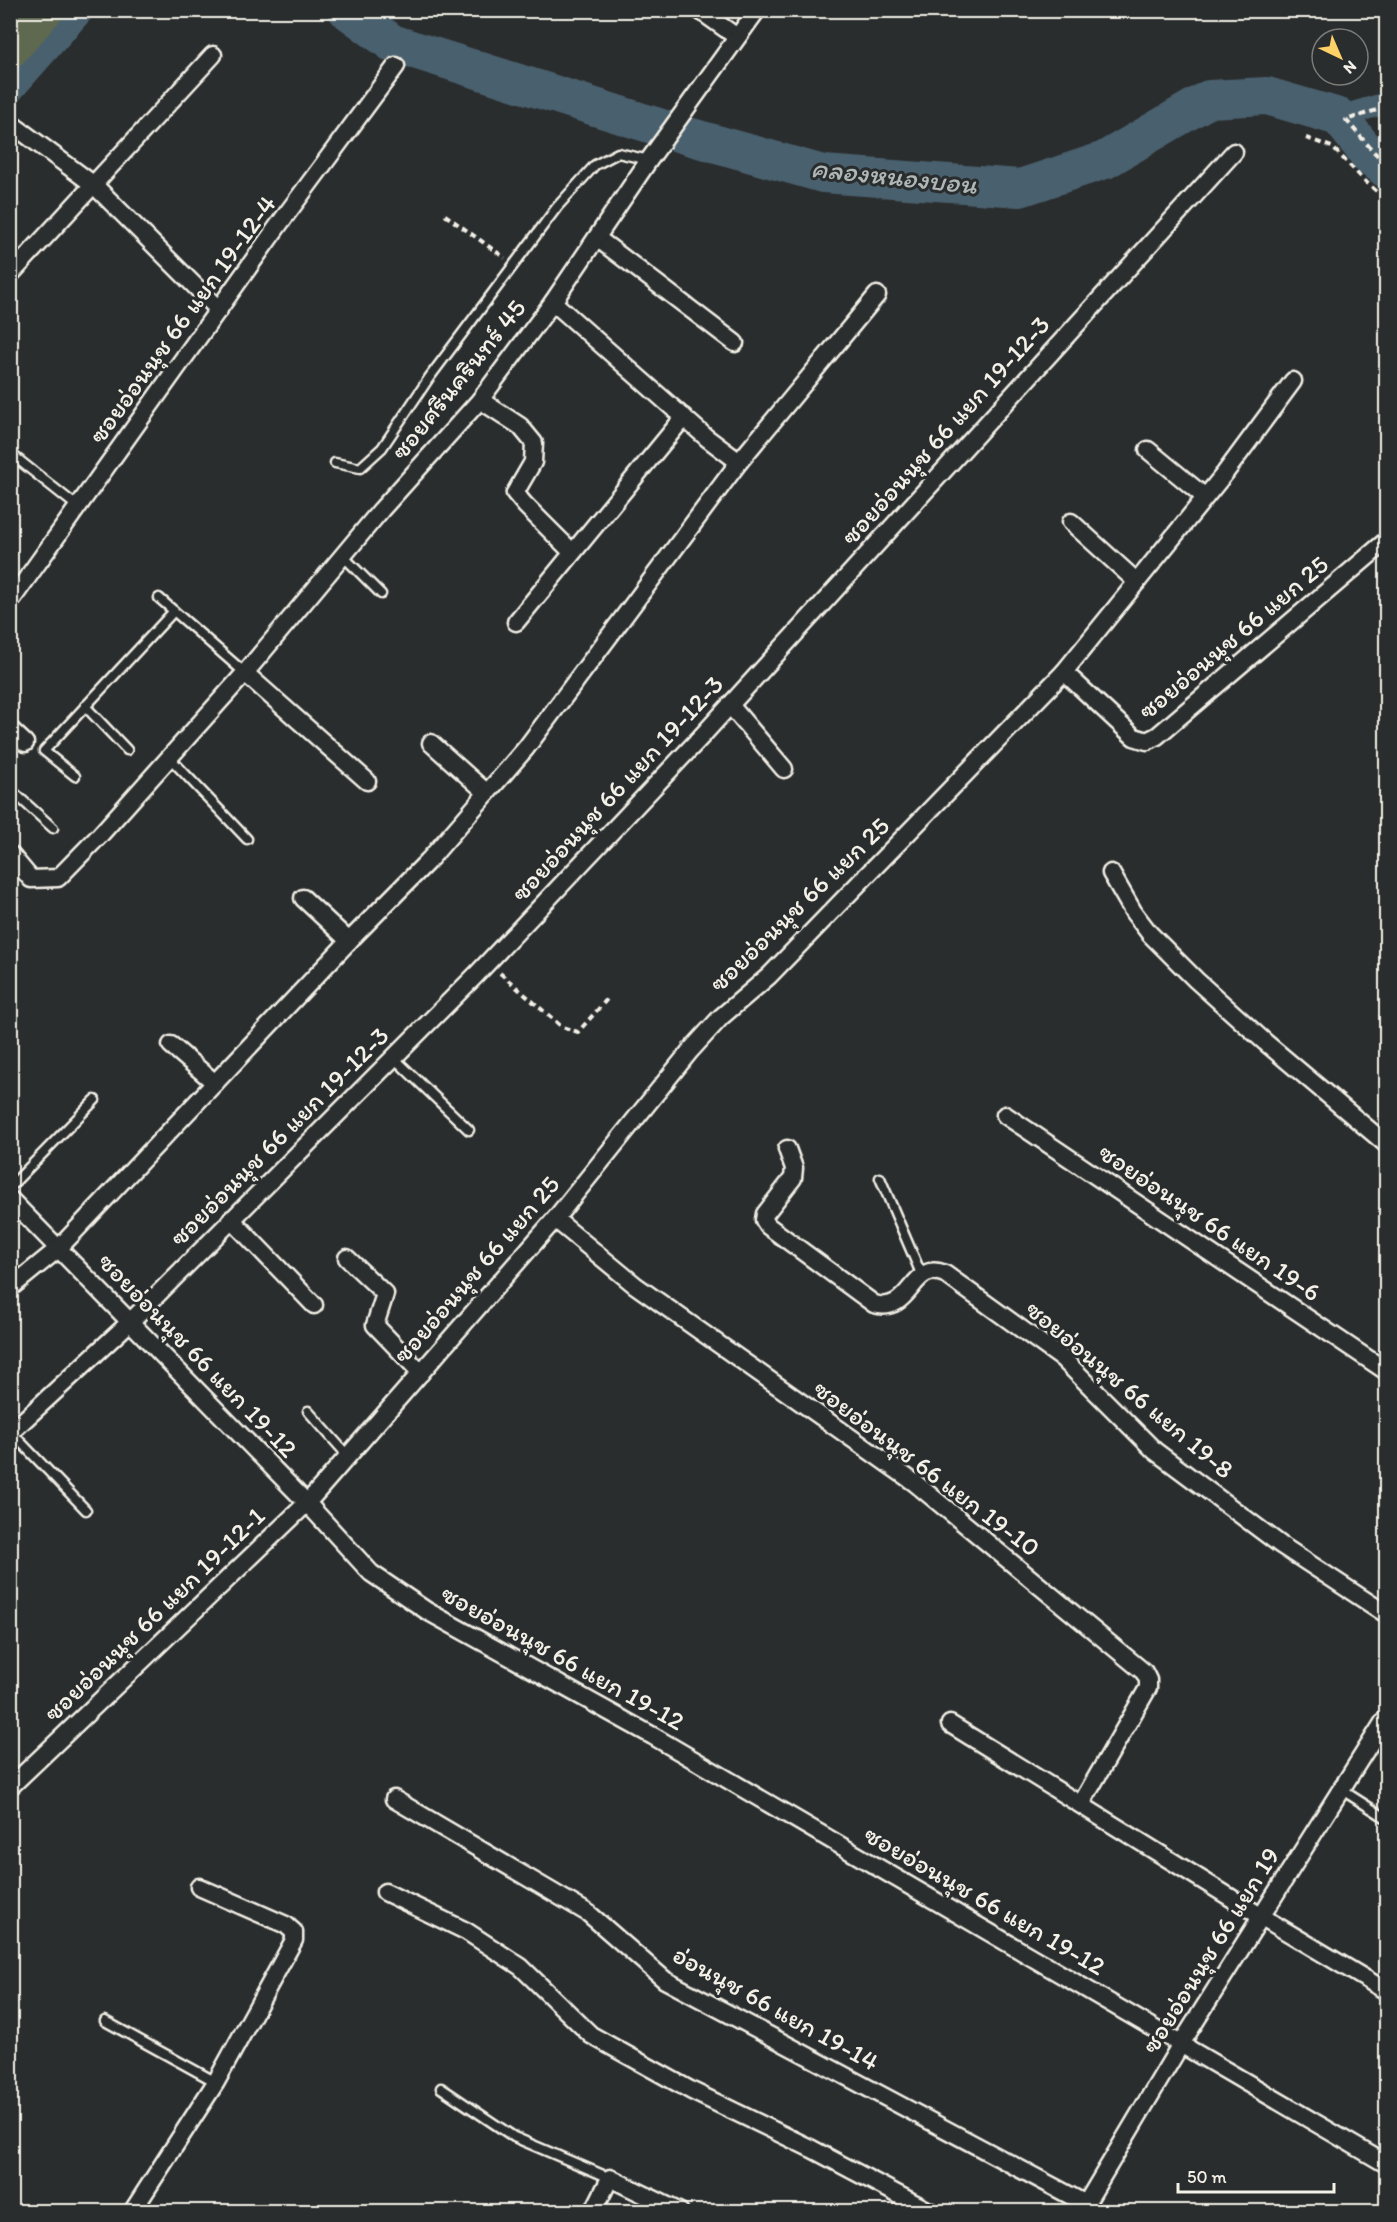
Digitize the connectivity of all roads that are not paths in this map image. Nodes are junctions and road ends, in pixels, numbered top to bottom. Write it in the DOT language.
graph roads {
  1 [pos="699,10"];
  2 [pos="757,10"];
  3 [pos="737,37"];
  4 [pos="213,55"];
  5 [pos="396,66"];
  6 [pos="12,123"];
  7 [pos="1234,152"];
  8 [pos="649,160"];
  9 [pos="94,185"];
  10 [pos="597,238"];
  11 [pos="11,272"];
  12 [pos="877,295"];
  13 [pos="553,302"];
  14 [pos="219,310"];
  15 [pos="735,343"];
  16 [pos="1293,381"];
  17 [pos="480,400"];
  18 [pos="684,417"];
  19 [pos="1148,450"];
  20 [pos="10,453"];
  21 [pos="739,462"];
  22 [pos="336,463"];
  23 [pos="1204,497"];
  24 [pos="78,507"];
  25 [pos="1071,522"];
  26 [pos="1386,541"];
  27 [pos="572,552"];
  28 [pos="343,556"];
  29 [pos="1137,582"];
  30 [pos="381,594"];
  31 [pos="159,598"];
  32 [pos="10,602"];
  33 [pos="174,611"];
  34 [pos="516,622"];
  35 [pos="1065,672"];
  36 [pos="245,673"];
  37 [pos="730,705"];
  38 [pos="85,706"];
  39 [pos="10,729"];
  40 [pos="26,743"];
  41 [pos="431,743"];
  42 [pos="127,750"];
  43 [pos="168,757"];
  44 [pos="784,769"];
  45 [pos="75,776"];
  46 [pos="367,781"];
  47 [pos="10,789"];
  48 [pos="487,793"];
  49 [pos="53,828"];
  50 [pos="247,839"];
  51 [pos="10,854"];
  52 [pos="1111,873"];
  53 [pos="303,898"];
  54 [pos="349,941"];
  55 [pos="171,1045"];
  56 [pos="393,1057"];
  57 [pos="215,1083"];
  58 [pos="95,1100"];
  59 [pos="1005,1115"];
  60 [pos="469,1130"];
  61 [pos="1386,1144"];
  62 [pos="787,1149"];
  63 [pos="880,1178"];
  64 [pos="10,1187"];
  65 [pos="10,1199"];
  66 [pos="231,1219"];
  67 [pos="555,1219"];
  68 [pos="58,1249"];
  69 [pos="347,1258"];
  70 [pos="922,1276"];
  71 [pos="10,1288"];
  72 [pos="314,1305"];
  73 [pos="130,1322"];
  74 [pos="1386,1371"];
  75 [pos="421,1373"];
  76 [pos="308,1411"];
  77 [pos="11,1432"];
  78 [pos="348,1456"];
  79 [pos="307,1503"];
  80 [pos="86,1510"];
  81 [pos="1386,1614"];
  82 [pos="1386,1719"];
  83 [pos="950,1724"];
  84 [pos="10,1787"];
  85 [pos="1342,1790"];
  86 [pos="394,1799"];
  87 [pos="1081,1804"];
  88 [pos="1386,1818"];
  89 [pos="199,1887"];
  90 [pos="385,1893"];
  91 [pos="1262,1917"];
  92 [pos="1386,1991"];
  93 [pos="105,2021"];
  94 [pos="1181,2044"];
  95 [pos="216,2082"];
  96 [pos="441,2088"];
  97 [pos="1386,2164"];
  98 [pos="610,2178"];
  99 [pos="1083,2208"];
  100 [pos="132,2211"];
  101 [pos="593,2211"];
  102 [pos="680,2211"];
  103 [pos="931,2211"];
  1 -- 3 [label="street"];
  2 -- 3 [label="street, ซอยศรีนครินทร์ 45"];
  3 -- 8 [label="street, ซอยศรีนครินทร์ 45"];
  4 -- 9 [label="street"];
  5 -- 14 [label="street, ซอยอ่อนนุช 66 แยก 19-12-4"];
  6 -- 9 [label="street"];
  7 -- 37 [label="street, ซอยอ่อนนุช 66 แยก 19-12-3"];
  8 -- 10 [label="street, ซอยศรีนครินทร์ 45"];
  8 -- 22 [label="lane"];
  9 -- 11 [label="street"];
  9 -- 14 [label="street"];
  10 -- 13 [label="street, ซอยศรีนครินทร์ 45"];
  10 -- 15 [label="street"];
  12 -- 21 [label="street"];
  13 -- 17 [label="street, ซอยศรีนครินทร์ 45"];
  13 -- 18 [label="street"];
  14 -- 24 [label="street, ซอยอ่อนนุช 66 แยก 19-12-4"];
  16 -- 23 [label="street"];
  17 -- 27 [label="street"];
  17 -- 28 [label="street, ซอยศรีนครินทร์ 45"];
  18 -- 21 [label="street"];
  18 -- 27 [label="street"];
  19 -- 23 [label="street"];
  20 -- 24 [label="lane"];
  21 -- 48 [label="street"];
  23 -- 29 [label="street"];
  24 -- 32 [label="street, ซอยอ่อนนุช 66 แยก 19-12-4"];
  25 -- 29 [label="street"];
  26 -- 35 [label="street, ซอยอ่อนนุช 66 แยก 25"];
  27 -- 34 [label="street"];
  28 -- 30 [label="lane"];
  28 -- 36 [label="street, ซอยศรีนครินทร์ 45"];
  29 -- 35 [label="street"];
  31 -- 33 [label="lane"];
  33 -- 36 [label="lane"];
  33 -- 38 [label="lane"];
  35 -- 67 [label="street, ซอยอ่อนนุช 66 แยก 25"];
  36 -- 43 [label="street, ซอยศรีนครินทร์ 45"];
  36 -- 46 [label="street"];
  37 -- 44 [label="street"];
  37 -- 56 [label="street, ซอยอ่อนนุช 66 แยก 19-12-3"];
  38 -- 42 [label="lane"];
  38 -- 45 [label="lane"];
  39 -- 40 [label="street"];
  41 -- 48 [label="street"];
  43 -- 50 [label="lane"];
  43 -- 51 [label="street, ซอยศรีนครินทร์ 45"];
  47 -- 49 [label="lane"];
  48 -- 54 [label="street"];
  52 -- 61 [label="street"];
  53 -- 54 [label="street"];
  54 -- 57 [label="street"];
  55 -- 57 [label="street"];
  56 -- 60 [label="lane"];
  56 -- 66 [label="street, ซอยอ่อนนุช 66 แยก 19-12-3"];
  57 -- 68 [label="street"];
  58 -- 64 [label="lane"];
  59 -- 74 [label="street, ซอยอ่อนนุช 66 แยก 19-6"];
  62 -- 70 [label="street"];
  63 -- 70 [label="lane"];
  65 -- 68 [label="street, ซอยอ่อนนุช 66 แยก 19-12"];
  66 -- 72 [label="street"];
  66 -- 73 [label="street, ซอยอ่อนนุช 66 แยก 19-12-3"];
  67 -- 75 [label="street, ซอยอ่อนนุช 66 แยก 25"];
  67 -- 87 [label="street, ซอยอ่อนนุช 66 แยก 19-10"];
  68 -- 71 [label="street"];
  68 -- 73 [label="street, ซอยอ่อนนุช 66 แยก 19-12"];
  69 -- 75 [label="street"];
  70 -- 81 [label="street, ซอยอ่อนนุช 66 แยก 19-8"];
  73 -- 77 [label="street, ซอยอ่อนนุช 66 แยก 19-12-3"];
  73 -- 79 [label="street, ซอยอ่อนนุช 66 แยก 19-12"];
  75 -- 78 [label="street, ซอยอ่อนนุช 66 แยก 25"];
  76 -- 78 [label="lane"];
  77 -- 80 [label="lane"];
  78 -- 79 [label="street, ซอยอ่อนนุช 66 แยก 25"];
  79 -- 84 [label="street, ซอยอ่อนนุช 66 แยก 19-12-1"];
  79 -- 94 [label="street, ซอยอ่อนนุช 66 แยก 19-12"];
  82 -- 85 [label="street, ซอยอ่อนนุช 66 แยก 19"];
  83 -- 87 [label="street"];
  85 -- 88 [label="lane"];
  85 -- 91 [label="street, ซอยอ่อนนุช 66 แยก 19"];
  86 -- 99 [label="street, อ่อนนุช 66 แยก 19-14"];
  87 -- 91 [label="street"];
  89 -- 95 [label="street"];
  90 -- 103 [label="street"];
  91 -- 92 [label="street"];
  91 -- 94 [label="street, ซอยอ่อนนุช 66 แยก 19"];
  93 -- 95 [label="lane"];
  94 -- 97 [label="street, ซอยอ่อนนุช 66 แยก 19-12"];
  94 -- 99 [label="street, ซอยอ่อนนุช 66 แยก 19"];
  95 -- 100 [label="street"];
  96 -- 98 [label="lane"];
  98 -- 101 [label="street"];
  98 -- 102 [label="street"];
}
